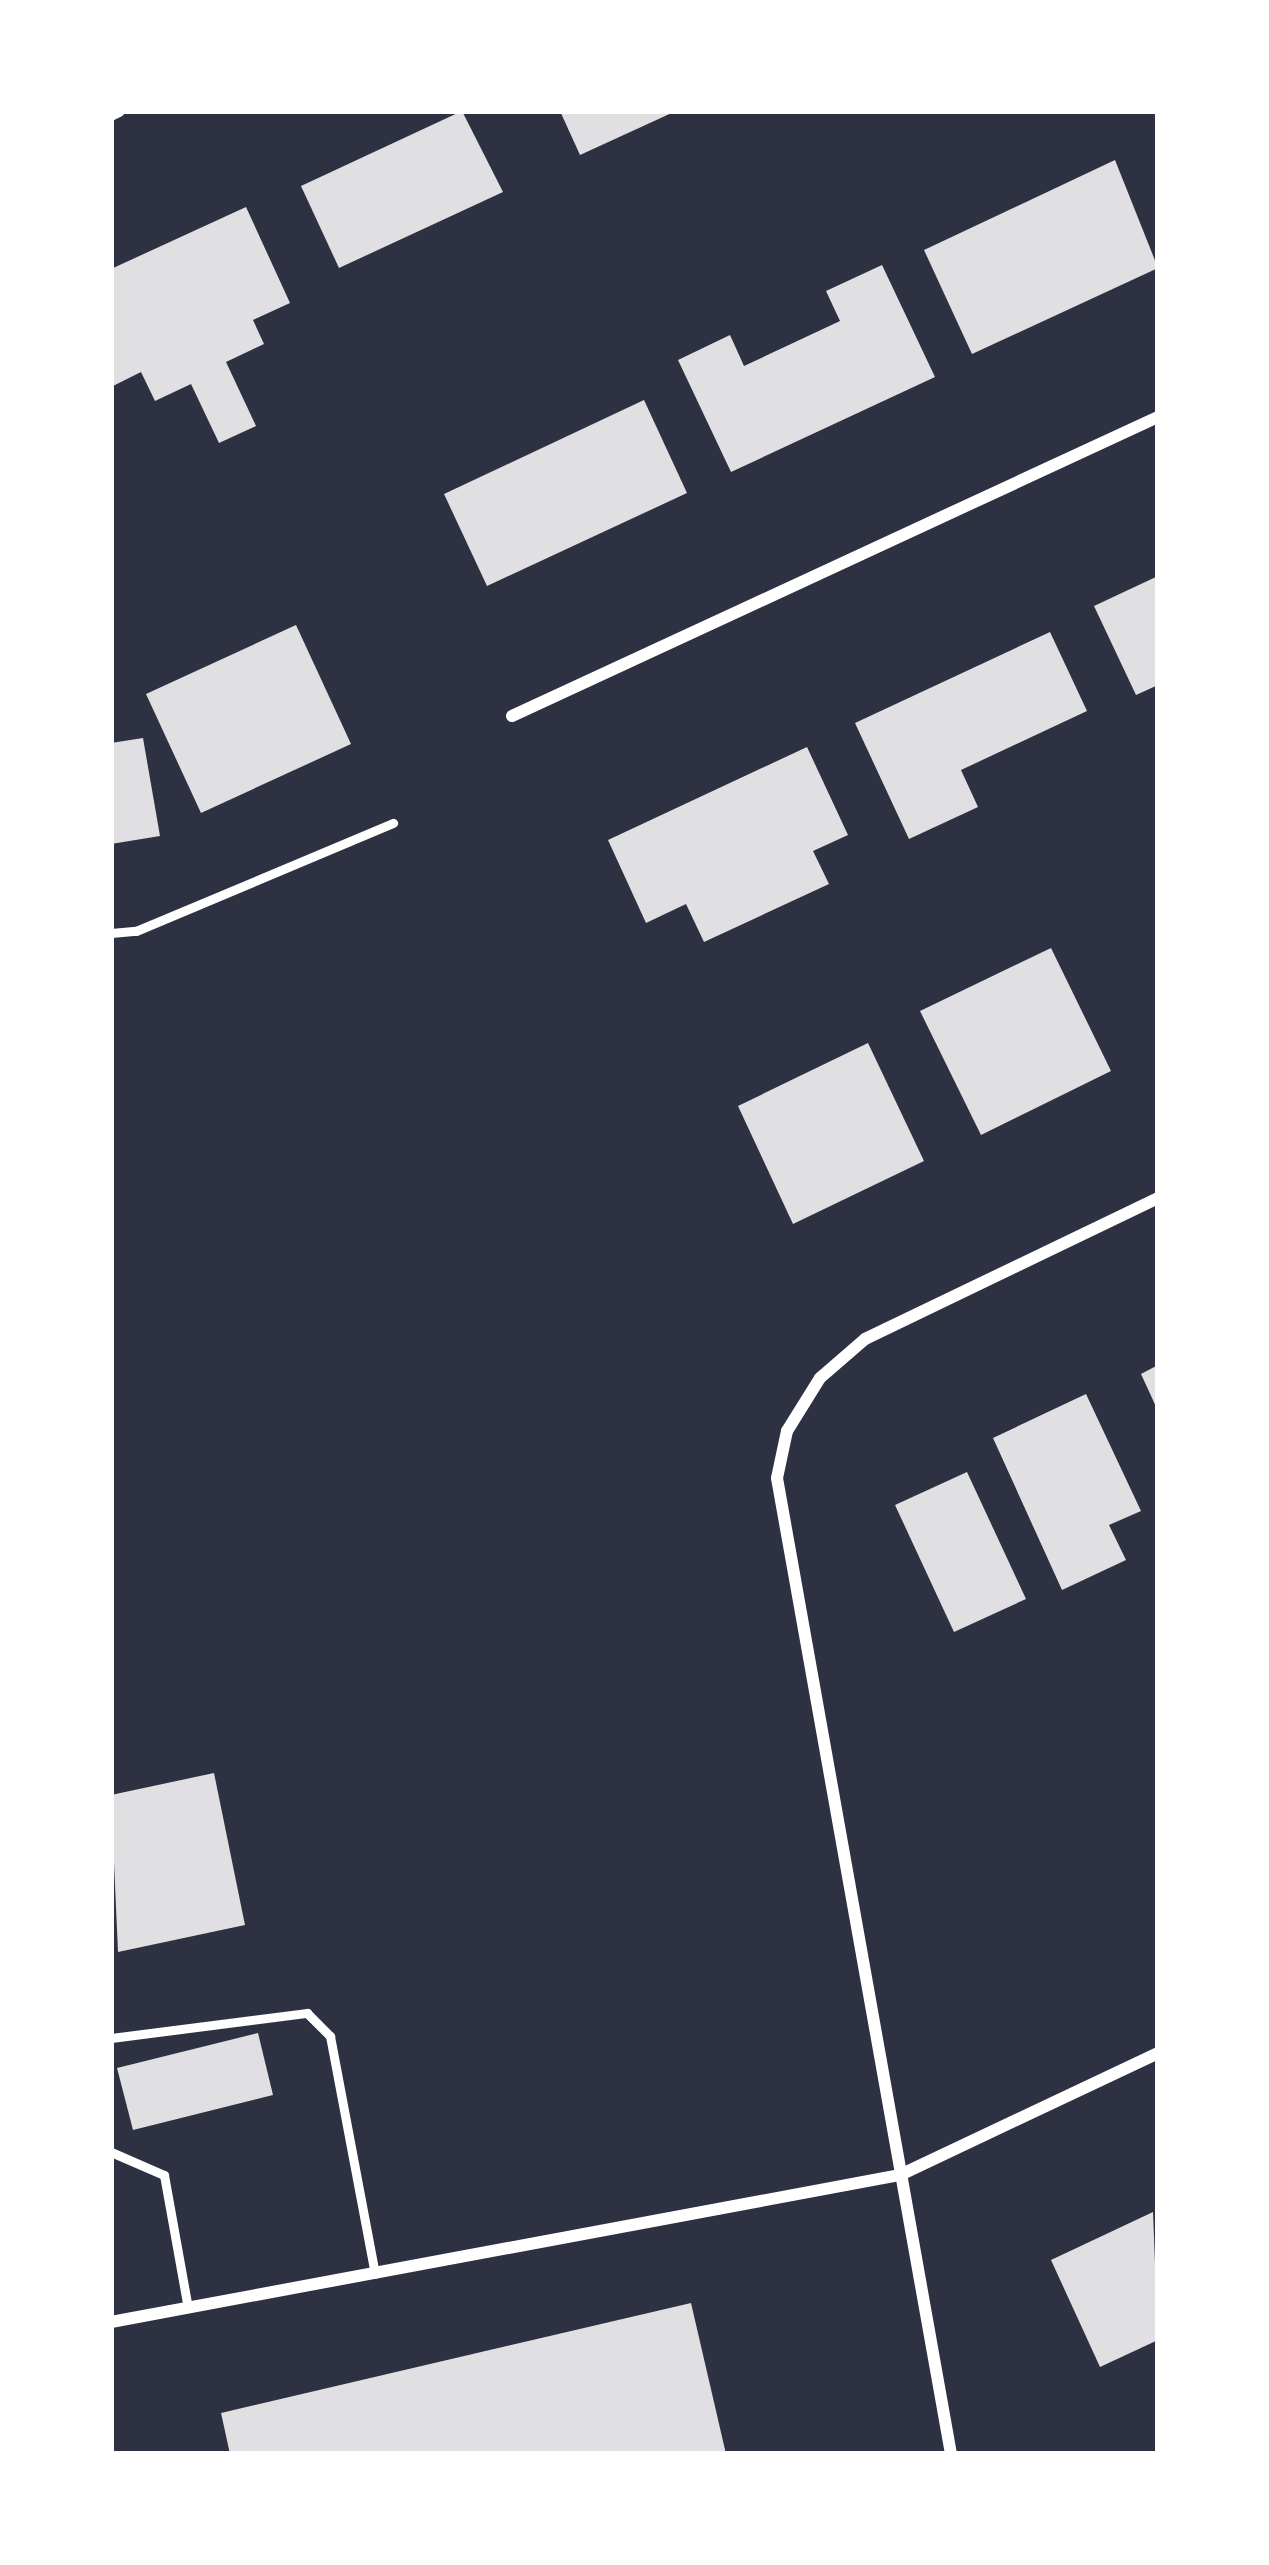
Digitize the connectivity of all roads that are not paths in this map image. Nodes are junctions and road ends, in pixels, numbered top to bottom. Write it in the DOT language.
graph roads {
  1 [pos="1158,417"];
  2 [pos="512,716"];
  3 [pos="393,823"];
  4 [pos="111,933"];
  5 [pos="1158,1198"];
  6 [pos="111,2038"];
  7 [pos="1158,2054"];
  8 [pos="111,2152"];
  9 [pos="900,2175"];
  10 [pos="375,2274"];
  11 [pos="188,2308"];
  12 [pos="111,2322"];
  13 [pos="951,2454"];
  1 -- 2 [label="street"];
  3 -- 4 [label="lane"];
  5 -- 9 [label="street"];
  6 -- 10 [label="lane"];
  7 -- 9 [label="street"];
  8 -- 11 [label="lane"];
  9 -- 10 [label="street"];
  9 -- 13 [label="street"];
  10 -- 11 [label="street"];
  11 -- 12 [label="street"];
}
